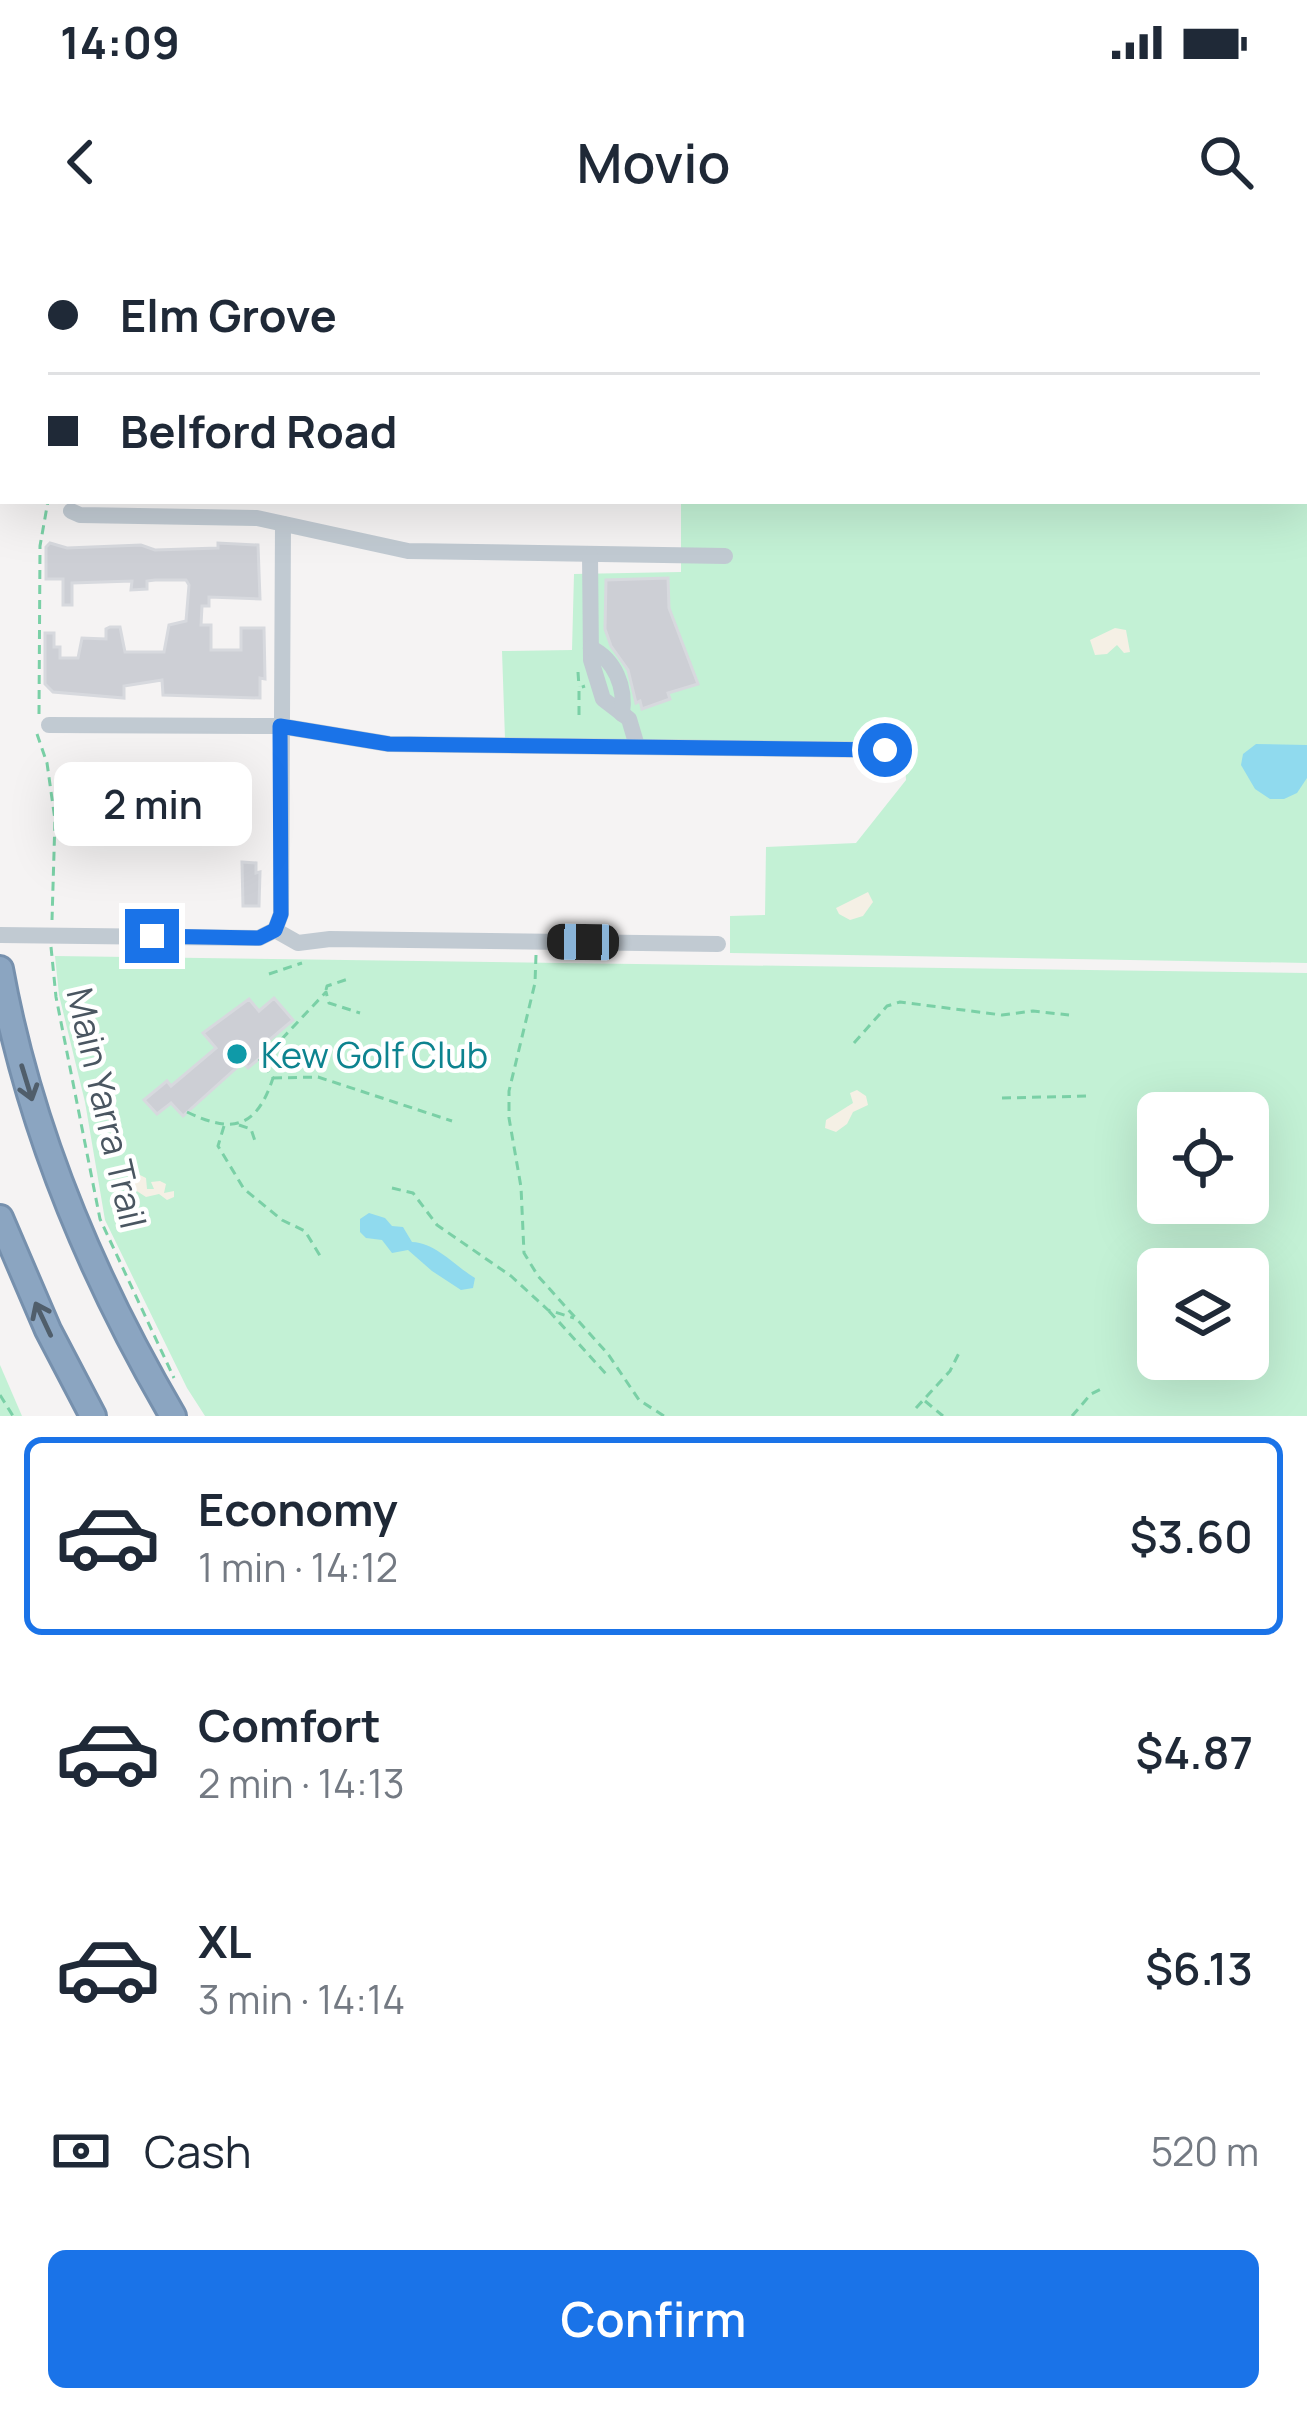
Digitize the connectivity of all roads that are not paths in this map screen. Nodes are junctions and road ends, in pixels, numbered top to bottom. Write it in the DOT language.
graph roads {
  1 [pos="71,511"];
  2 [pos="283,524"];
  3 [pos="590,555"];
  4 [pos="724,556"];
  5 [pos="49,725"];
  6 [pos="280,726"];
  7 [pos="637,746"];
  8 [pos="885,750"];
  9 [pos="275,930"];
  10 [pos="0,934"];
  11 [pos="718,944"];
  12 [pos="0,969"];
  13 [pos="0,1218"];
  14 [pos="177,1405"];
  15 [pos="94,1416"];
  1 -- 2 [label="street"];
  2 -- 3 [label="street"];
  2 -- 6 [label="street"];
  3 -- 4 [label="street"];
  3 -- 7 [label="street"];
  5 -- 6 [label="street"];
  6 -- 7 [label="street"];
  6 -- 9 [label="street"];
  7 -- 8 [label="street"];
  9 -- 10 [label="street"];
  9 -- 11 [label="street"];
  12 -- 14 [label="highway, one-way"];
  15 -- 13 [label="highway, one-way"];
}
